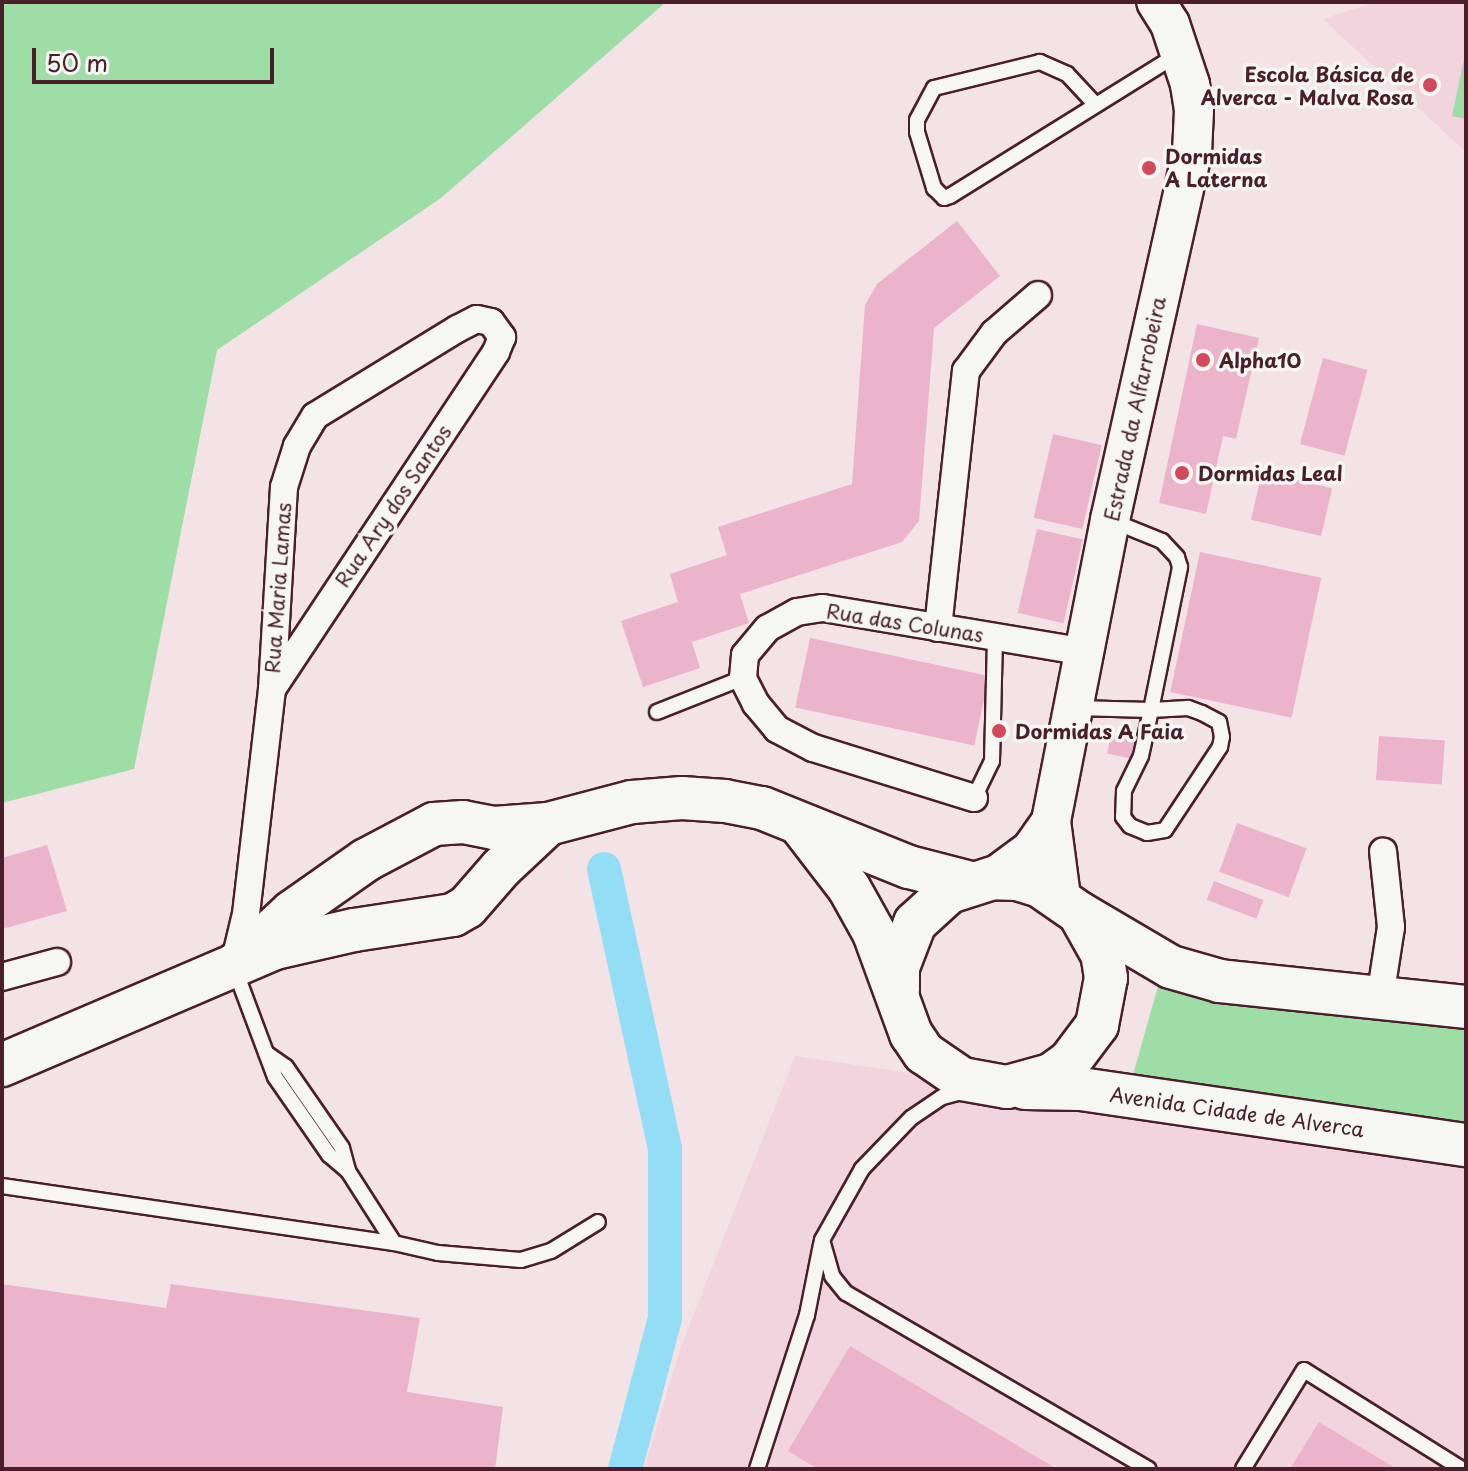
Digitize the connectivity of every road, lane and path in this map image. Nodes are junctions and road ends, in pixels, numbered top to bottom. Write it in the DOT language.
graph roads {
  1 [pos="1156,2"];
  2 [pos="1181,52"];
  3 [pos="1095,104"];
  4 [pos="1038,295"];
  5 [pos="491,322"];
  6 [pos="1110,520"];
  7 [pos="938,628"];
  8 [pos="995,637"];
  9 [pos="1086,652"];
  10 [pos="743,678"];
  11 [pos="272,689"];
  12 [pos="1075,708"];
  13 [pos="1151,710"];
  14 [pos="657,712"];
  15 [pos="974,798"];
  16 [pos="1051,821"];
  17 [pos="548,824"];
  18 [pos="802,827"];
  19 [pos="1383,851"];
  20 [pos="982,880"];
  21 [pos="1070,905"];
  22 [pos="57,962"];
  23 [pos="234,966"];
  24 [pos="2,977"];
  25 [pos="898,990"];
  26 [pos="1380,998"];
  27 [pos="1466,1007"];
  28 [pos="5,1054"];
  29 [pos="996,1086"];
  30 [pos="1466,1145"];
  31 [pos="2,1186"];
  32 [pos="598,1222"];
  33 [pos="822,1240"];
  34 [pos="394,1243"];
  35 [pos="757,1469"];
  36 [pos="1149,1469"];
  37 [pos="1243,1469"];
  38 [pos="1462,1469"];
  1 -- 2 [label="main road, Estrada da Alfarrobeira"];
  2 -- 3 [label="lane"];
  2 -- 6 [label="main road, Estrada da Alfarrobeira"];
  3 -- 3 [label="lane"];
  4 -- 7 [label="street"];
  5 -- 11 [label="street, Rua Ary dos Santos"];
  5 -- 11 [label="street, Rua Maria Lamas"];
  6 -- 9 [label="main road, Estrada da Alfarrobeira"];
  6 -- 13 [label="lane"];
  7 -- 8 [label="street, Rua das Colunas"];
  7 -- 10 [label="street, Rua das Colunas"];
  8 -- 9 [label="street, Rua das Colunas"];
  8 -- 15 [label="lane"];
  9 -- 12 [label="main road, Estrada da Alfarrobeira"];
  10 -- 14 [label="lane"];
  10 -- 15 [label="street"];
  11 -- 23 [label="street, Rua Maria Lamas"];
  12 -- 13 [label="lane"];
  12 -- 16 [label="main road, Estrada da Alfarrobeira"];
  13 -- 13 [label="lane"];
  16 -- 20 [label="main road, Estrada da Alfarrobeira"];
  16 -- 21 [label="main road, Estrada da Alfarrobeira"];
  17 -- 18 [label="main road"];
  17 -- 23 [label="main road"];
  17 -- 23 [label="main road"];
  18 -- 20 [label="main road"];
  18 -- 25 [label="main road"];
  19 -- 26 [label="street"];
  20 -- 21 [label="main road"];
  20 -- 25 [label="main road"];
  21 -- 26 [label="main road"];
  21 -- 29 [label="main road"];
  22 -- 24 [label="street"];
  23 -- 28 [label="main road"];
  23 -- 34 [label="lane"];
  25 -- 29 [label="main road"];
  26 -- 27 [label="main road"];
  29 -- 30 [label="main road, Avenida Cidade de Alverca"];
  29 -- 33 [label="lane"];
  31 -- 34 [label="lane"];
  32 -- 34 [label="lane"];
  33 -- 35 [label="lane"];
  33 -- 36 [label="lane"];
  37 -- 38 [label="lane"];
}
